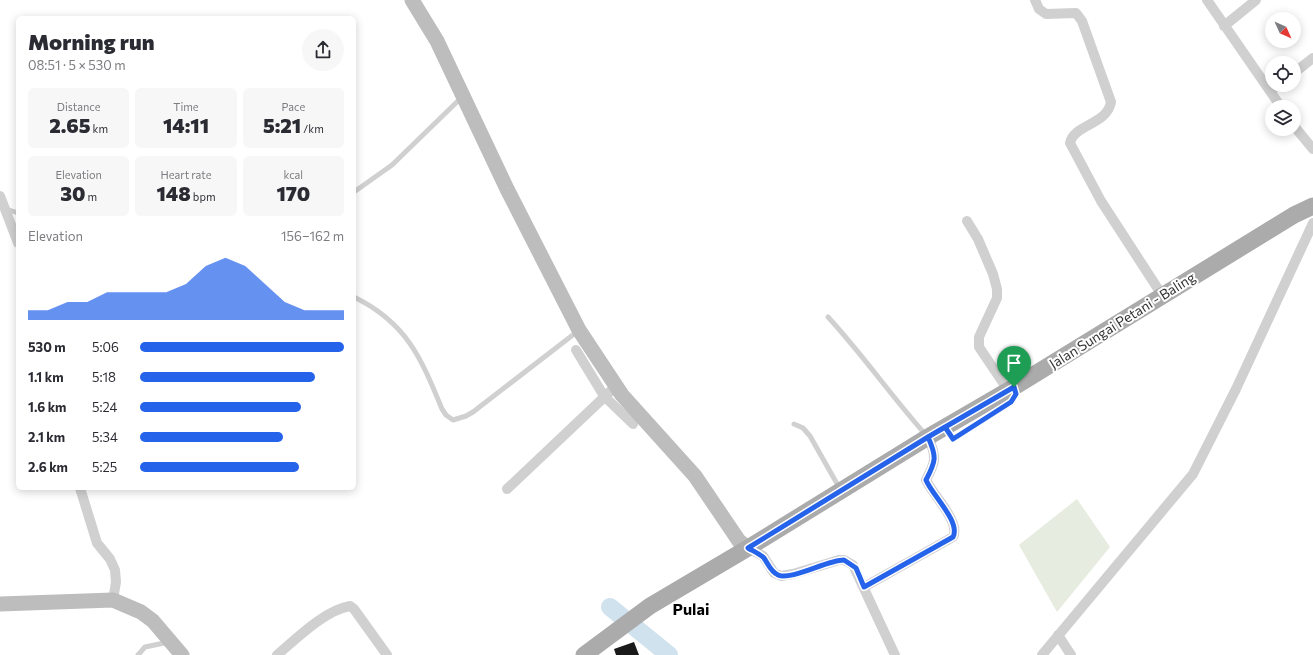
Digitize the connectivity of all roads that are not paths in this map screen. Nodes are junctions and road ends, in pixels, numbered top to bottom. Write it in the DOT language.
graph roads {
  1 [pos="412,0"];
  2 [pos="1035,0"];
  3 [pos="1207,0"];
  4 [pos="1256,0"];
  5 [pos="1224,26"];
  6 [pos="1313,58"];
  7 [pos="1301,67"];
  8 [pos="1265,77"];
  9 [pos="463,96"];
  10 [pos="1301,134"];
  11 [pos="1313,149"];
  12 [pos="356,191"];
  13 [pos="0,196"];
  14 [pos="1313,200"];
  15 [pos="1313,206"];
  16 [pos="6,209"];
  17 [pos="16,212"];
  18 [pos="1294,215"];
  19 [pos="967,221"];
  20 [pos="1313,223"];
  21 [pos="16,237"];
  22 [pos="1162,295"];
  23 [pos="356,298"];
  24 [pos="828,318"];
  25 [pos="579,330"];
  26 [pos="576,350"];
  27 [pos="616,386"];
  28 [pos="1011,388"];
  29 [pos="604,396"];
  30 [pos="633,424"];
  31 [pos="794,424"];
  32 [pos="928,437"];
  33 [pos="507,489"];
  34 [pos="81,490"];
  35 [pos="840,490"];
  36 [pos="748,548"];
  37 [pos="864,587"];
  38 [pos="113,600"];
  39 [pos="0,604"];
  40 [pos="1058,635"];
  41 [pos="178,651"];
  42 [pos="138,655"];
  43 [pos="277,655"];
  44 [pos="387,655"];
  45 [pos="584,655"];
  46 [pos="896,655"];
  47 [pos="1042,655"];
  48 [pos="1071,655"];
  1 -- 9 [label="street"];
  2 -- 22 [label="street"];
  3 -- 5 [label="street"];
  4 -- 5 [label="street"];
  5 -- 8 [label="street"];
  6 -- 7 [label="street"];
  9 -- 12 [label="lane"];
  9 -- 25 [label="street"];
  10 -- 11 [label="street"];
  13 -- 16 [label="street"];
  14 -- 18 [label="main road, Jalan Sungai Petani - Baling"];
  15 -- 18 [label="main road, Jalan Sungai Petani - Baling"];
  16 -- 17 [label="lane"];
  16 -- 21 [label="street"];
  18 -- 22 [label="main road, Jalan Sungai Petani - Baling"];
  19 -- 28 [label="street"];
  20 -- 40 [label="street"];
  22 -- 28 [label="main road, Jalan Sungai Petani - Baling"];
  23 -- 25 [label="lane"];
  24 -- 32 [label="lane"];
  25 -- 27 [label="street"];
  26 -- 29 [label="street"];
  27 -- 29 [label="street"];
  27 -- 36 [label="street"];
  28 -- 32 [label="main road, Jalan Sungai Petani - Baling"];
  29 -- 30 [label="street"];
  29 -- 33 [label="street"];
  31 -- 35 [label="lane"];
  32 -- 35 [label="main road, Jalan Sungai Petani - Baling"];
  32 -- 37 [label="street"];
  34 -- 38 [label="street"];
  35 -- 36 [label="main road, Jalan Sungai Petani - Baling"];
  36 -- 37 [label="street"];
  36 -- 45 [label="main road, Jalan Sungai Petani - Baling"];
  37 -- 46 [label="street"];
  38 -- 39 [label="street"];
  38 -- 41 [label="street"];
  40 -- 47 [label="street"];
  40 -- 48 [label="street"];
  41 -- 42 [label="lane"];
  43 -- 44 [label="street"];
}
